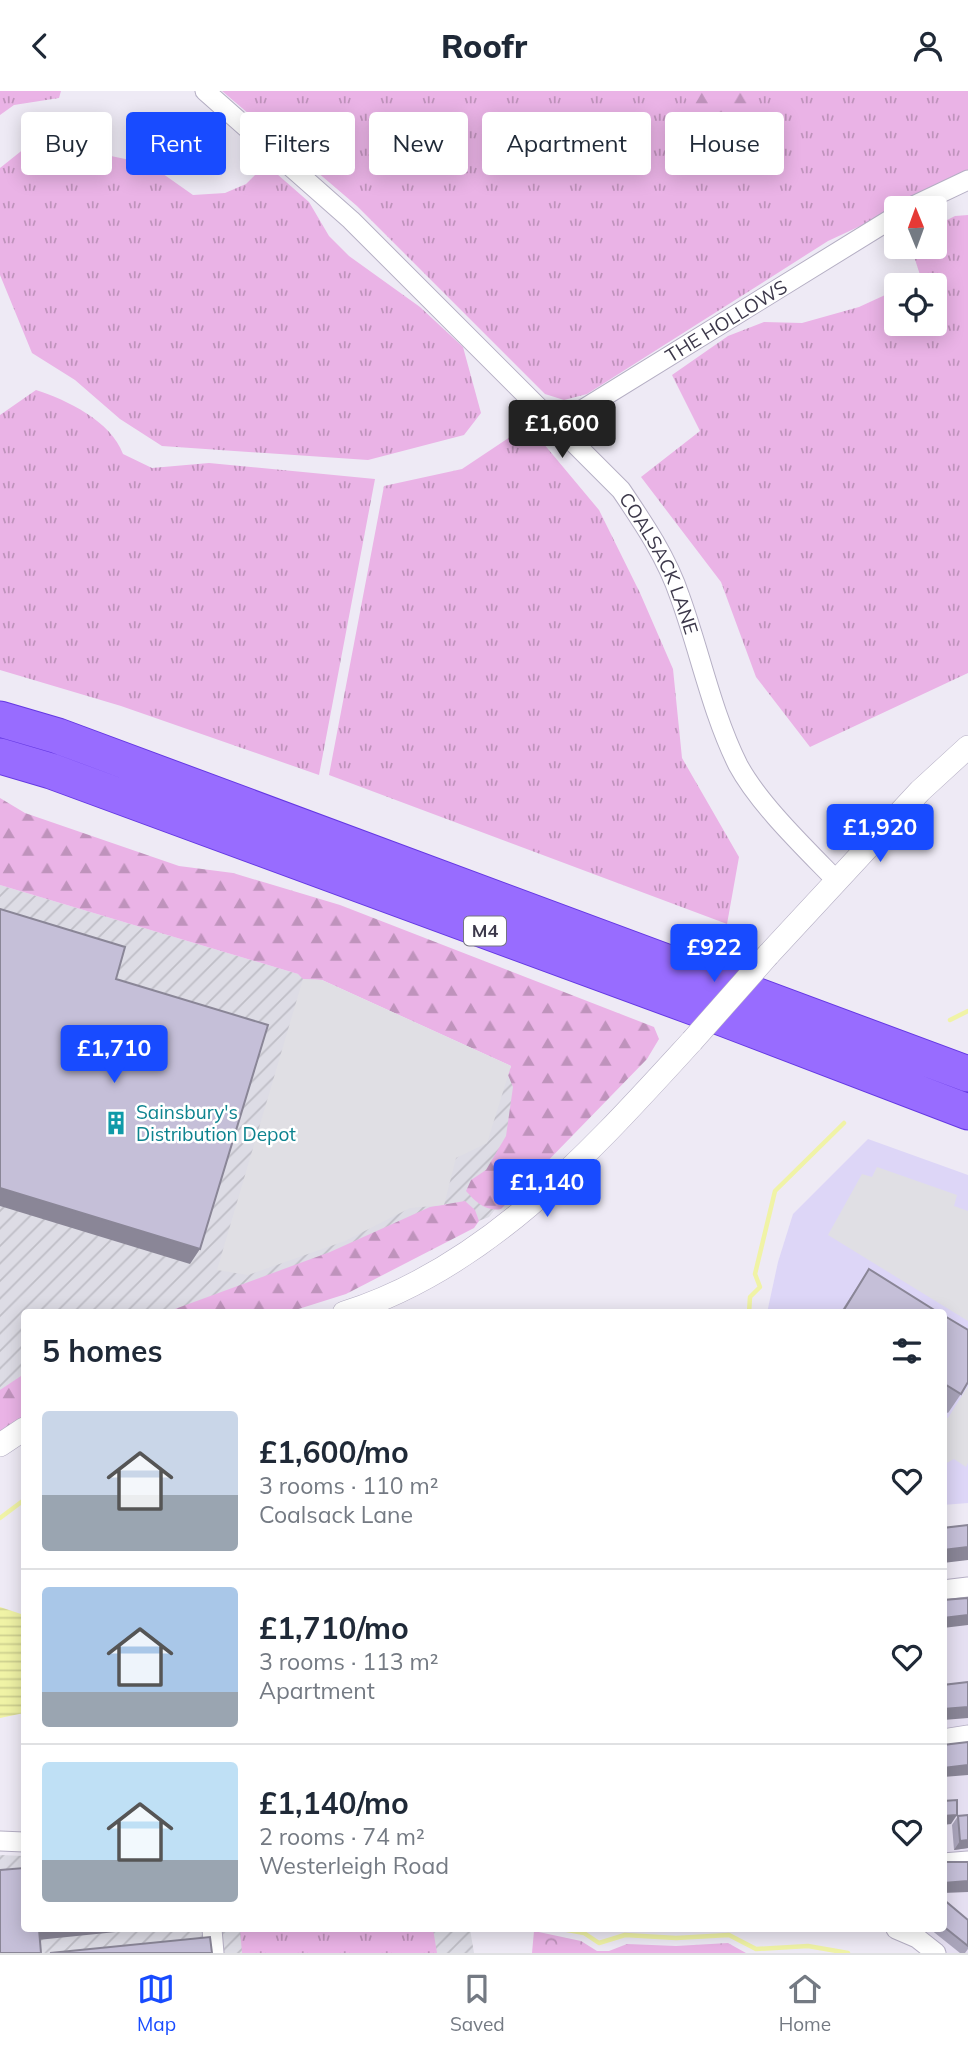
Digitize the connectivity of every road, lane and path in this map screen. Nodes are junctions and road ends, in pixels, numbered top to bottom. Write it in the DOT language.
graph roads {
  1 [pos="205,91"];
  2 [pos="968,180"];
  3 [pos="934,196"];
  4 [pos="884,223"];
  5 [pos="556,426"];
  6 [pos="0,719"];
  7 [pos="968,747"];
  8 [pos="0,756"];
  9 [pos="835,879"];
  10 [pos="968,1074"];
  11 [pos="968,1112"];
  12 [pos="353,1309"];
  13 [pos="21,1431"];
  14 [pos="0,1444"];
  15 [pos="968,1587"];
  16 [pos="947,1590"];
  17 [pos="968,1735"];
  18 [pos="947,1738"];
  19 [pos="0,1841"];
  20 [pos="21,1842"];
  21 [pos="968,1861"];
  22 [pos="947,1863"];
  23 [pos="212,1932"];
  24 [pos="903,1932"];
  25 [pos="214,1953"];
  26 [pos="936,1953"];
  1 -- 5 [label="street, COALSACK LANE"];
  2 -- 3 [label="street"];
  4 -- 5 [label="street, THE HOLLOWS"];
  5 -- 9 [label="street, COALSACK LANE"];
  6 -- 10 [label="highway, M4"];
  7 -- 9 [label="street"];
  8 -- 11 [label="highway, M4"];
  9 -- 12 [label="street, bridge"];
  13 -- 14 [label="street"];
  15 -- 16 [label="street"];
  17 -- 18 [label="street"];
  19 -- 20 [label="street"];
  21 -- 22 [label="street"];
  23 -- 25 [label="street"];
  24 -- 26 [label="street"];
}
